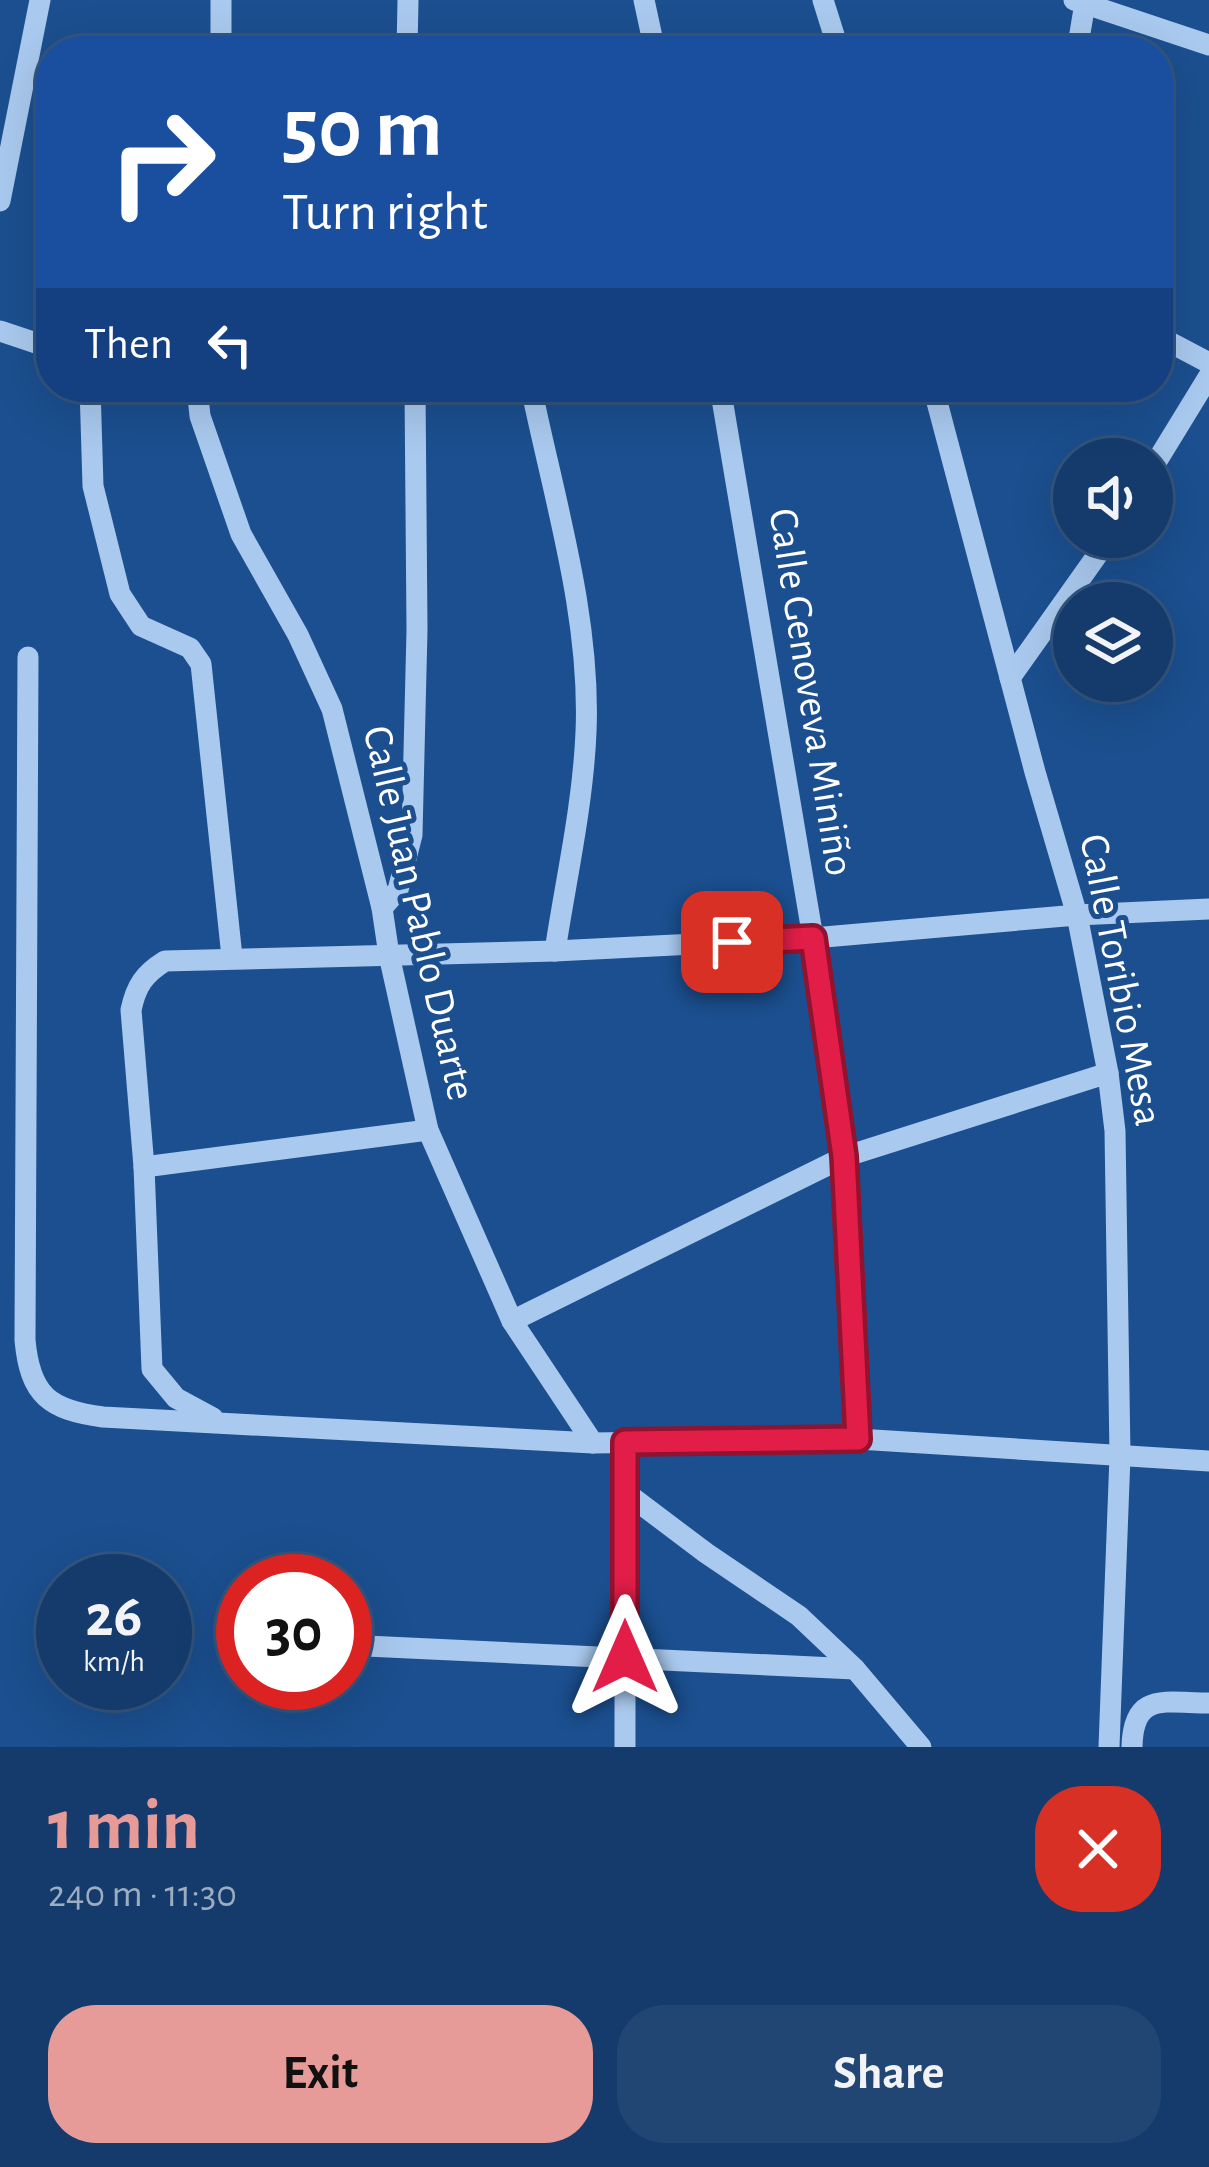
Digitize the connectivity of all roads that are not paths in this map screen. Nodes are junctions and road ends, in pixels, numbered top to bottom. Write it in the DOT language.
graph roads {
  1 [pos="40,0"];
  2 [pos="221,0"];
  3 [pos="408,0"];
  4 [pos="644,0"];
  5 [pos="823,0"];
  6 [pos="1079,2"];
  7 [pos="220,36"];
  8 [pos="407,36"];
  9 [pos="652,36"];
  10 [pos="834,36"];
  11 [pos="1078,36"];
  12 [pos="1209,45"];
  13 [pos="0,201"];
  14 [pos="0,331"];
  15 [pos="36,343"];
  16 [pos="1173,344"];
  17 [pos="1209,364"];
  18 [pos="1209,376"];
  19 [pos="90,402"];
  20 [pos="199,402"];
  21 [pos="415,402"];
  22 [pos="534,402"];
  23 [pos="723,402"];
  24 [pos="937,402"];
  25 [pos="1171,438"];
  26 [pos="1095,558"];
  27 [pos="28,657"];
  28 [pos="1010,678"];
  29 [pos="382,908"];
  30 [pos="1209,909"];
  31 [pos="1077,915"];
  32 [pos="813,938"];
  33 [pos="555,951"];
  34 [pos="388,955"];
  35 [pos="232,957"];
  36 [pos="1108,1073"];
  37 [pos="428,1130"];
  38 [pos="844,1156"];
  39 [pos="143,1167"];
  40 [pos="512,1321"];
  41 [pos="219,1421"];
  42 [pos="858,1439"];
  43 [pos="625,1442"];
  44 [pos="593,1443"];
  45 [pos="1120,1456"];
  46 [pos="1209,1461"];
  47 [pos="625,1492"];
  48 [pos="372,1646"];
  49 [pos="625,1657"];
  50 [pos="855,1669"];
  51 [pos="1209,1703"];
  52 [pos="625,1747"];
  53 [pos="921,1747"];
  54 [pos="1109,1747"];
  55 [pos="1132,1747"];
  1 -- 13 [label="street"];
  2 -- 7 [label="street"];
  3 -- 8 [label="street"];
  4 -- 9 [label="street"];
  5 -- 10 [label="street"];
  6 -- 11 [label="street"];
  6 -- 12 [label="street"];
  14 -- 15 [label="street"];
  16 -- 17 [label="street"];
  18 -- 25 [label="street"];
  19 -- 35 [label="street"];
  20 -- 29 [label="street, Calle Juan Pablo Duarte"];
  21 -- 29 [label="street"];
  22 -- 33 [label="street"];
  23 -- 32 [label="street, Calle Genoveva Miniño"];
  24 -- 28 [label="street, Calle Toribio Mesa"];
  26 -- 28 [label="street"];
  27 -- 41 [label="street"];
  28 -- 31 [label="street, Calle Toribio Mesa"];
  29 -- 34 [label="street, Calle Juan Pablo Duarte"];
  30 -- 31 [label="street"];
  31 -- 32 [label="street"];
  31 -- 36 [label="street, Calle Toribio Mesa"];
  32 -- 33 [label="street"];
  32 -- 38 [label="street, Calle Genoveva Miniño"];
  33 -- 34 [label="street"];
  34 -- 35 [label="street"];
  34 -- 37 [label="street, Calle Juan Pablo Duarte"];
  35 -- 39 [label="street"];
  36 -- 38 [label="street"];
  36 -- 45 [label="street, Calle Toribio Mesa"];
  37 -- 39 [label="street"];
  37 -- 40 [label="street, Calle Juan Pablo Duarte"];
  38 -- 40 [label="street"];
  38 -- 42 [label="street, Calle Genoveva Miniño"];
  39 -- 41 [label="street"];
  40 -- 44 [label="street, Calle Juan Pablo Duarte"];
  41 -- 44 [label="street"];
  42 -- 43 [label="street"];
  42 -- 45 [label="street"];
  43 -- 44 [label="street"];
  43 -- 47 [label="street"];
  45 -- 46 [label="street"];
  45 -- 54 [label="street, Calle Toribio Mesa"];
  47 -- 49 [label="street"];
  47 -- 50 [label="street"];
  48 -- 49 [label="street"];
  49 -- 50 [label="street"];
  49 -- 52 [label="street"];
  50 -- 53 [label="street"];
  51 -- 55 [label="street"];
}
